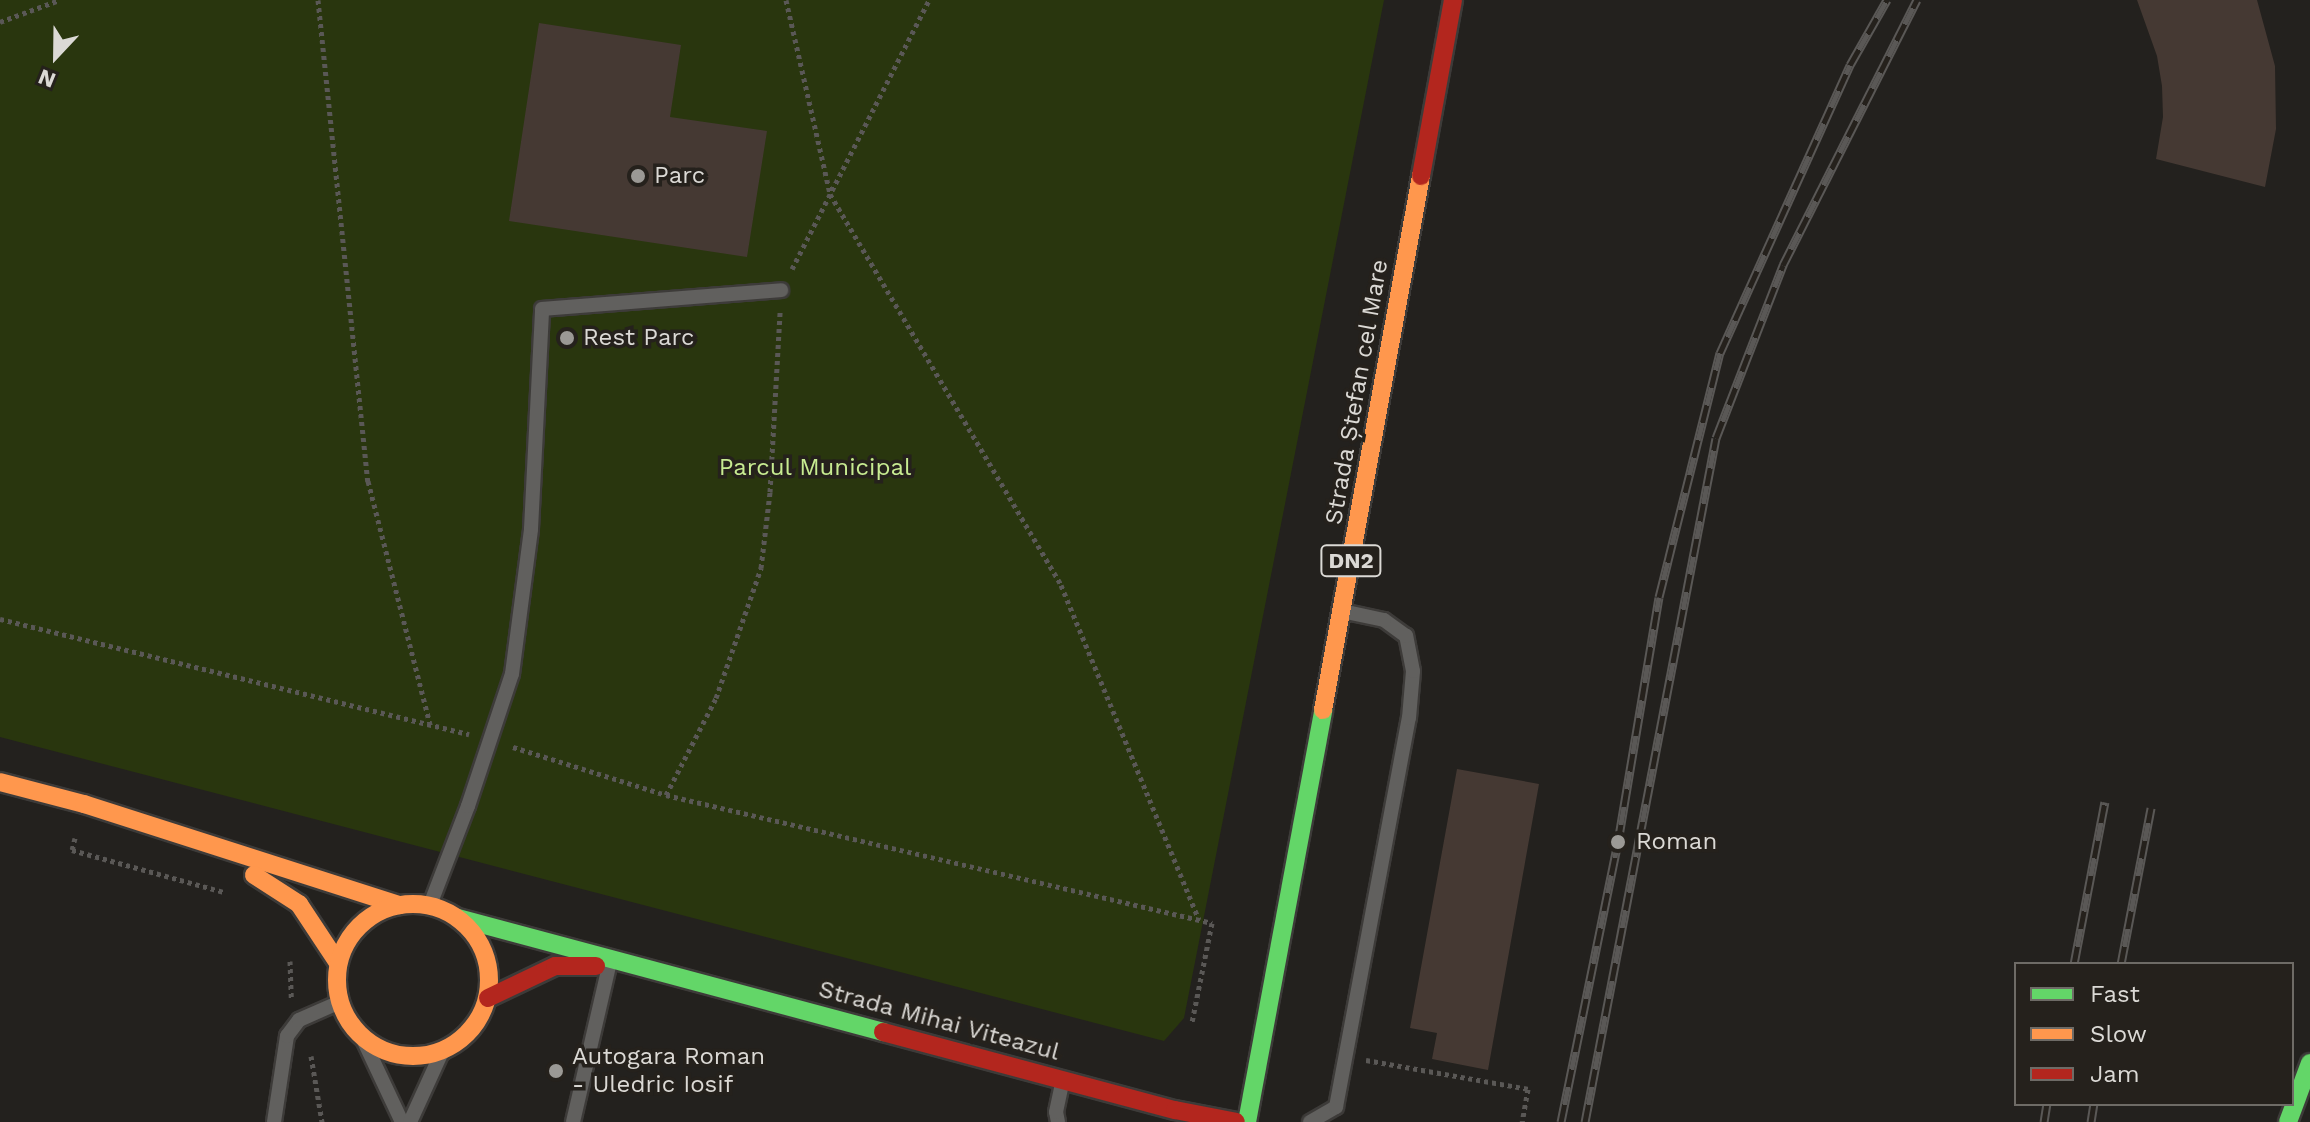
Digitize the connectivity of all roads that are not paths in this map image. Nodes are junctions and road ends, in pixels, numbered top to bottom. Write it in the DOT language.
graph roads {
  1 [pos="1453,0"];
  2 [pos="781,290"];
  3 [pos="1342,611"];
  4 [pos="0,782"];
  5 [pos="210,847"];
  6 [pos="399,905"];
  7 [pos="430,905"];
  8 [pos="458,918"];
  9 [pos="338,963"];
  10 [pos="629,965"];
  11 [pos="609,966"];
  12 [pos="488,998"];
  13 [pos="340,1002"];
  14 [pos="361,1035"];
  15 [pos="463,1037"];
  16 [pos="2310,1063"];
  17 [pos="1063,1079"];
  18 [pos="2294,1106"];
  19 [pos="274,1122"];
  20 [pos="402,1122"];
  21 [pos="410,1122"];
  22 [pos="573,1122"];
  23 [pos="1058,1122"];
  24 [pos="1236,1122"];
  25 [pos="1247,1122"];
  26 [pos="1310,1122"];
  1 -- 3 [label="street, Strada Ștefan cel Mare / DN2"];
  2 -- 7 [label="lane"];
  3 -- 25 [label="street, Strada Ștefan cel Mare / DN2"];
  3 -- 26 [label="lane"];
  4 -- 5 [label="street, Strada Mihai Viteazul"];
  5 -- 6 [label="street, Strada Mihai Viteazul"];
  5 -- 9 [label="street, Strada Mihai Viteazul"];
  6 -- 7 [label="street, Strada Mihai Viteazul"];
  6 -- 9 [label="street, Strada Mihai Viteazul"];
  7 -- 8 [label="street, Strada Mihai Viteazul"];
  8 -- 10 [label="street, Strada Mihai Viteazul"];
  8 -- 12 [label="street, Strada Mihai Viteazul"];
  9 -- 13 [label="street"];
  10 -- 11 [label="street, Strada Mihai Viteazul"];
  10 -- 17 [label="street, Strada Mihai Viteazul"];
  11 -- 12 [label="street, Strada Mihai Viteazul"];
  11 -- 22 [label="lane"];
  12 -- 15 [label="street"];
  13 -- 14 [label="street"];
  13 -- 19 [label="lane"];
  14 -- 15 [label="street"];
  14 -- 20 [label="lane"];
  15 -- 21 [label="lane"];
  16 -- 18 [label="street"];
  17 -- 23 [label="lane"];
  17 -- 24 [label="street, Strada Mihai Viteazul"];
}
